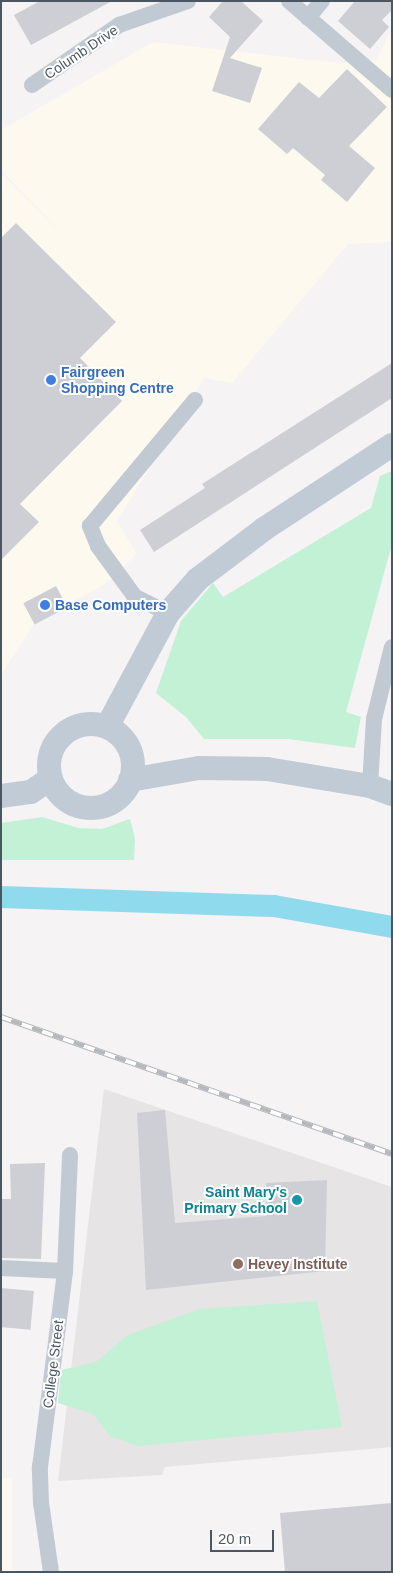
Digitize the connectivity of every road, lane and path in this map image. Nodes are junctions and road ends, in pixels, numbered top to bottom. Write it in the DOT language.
graph roads {
  1 [pos="188,1"];
  2 [pos="289,1"];
  3 [pos="322,1"];
  4 [pos="308,18"];
  5 [pos="32,85"];
  6 [pos="392,90"];
  7 [pos="195,400"];
  8 [pos="392,445"];
  9 [pos="168,613"];
  10 [pos="392,647"];
  11 [pos="107,727"];
  12 [pos="51,778"];
  13 [pos="130,780"];
  14 [pos="381,790"];
  15 [pos="1,796"];
  16 [pos="70,1155"];
  17 [pos="1,1268"];
  18 [pos="65,1271"];
  19 [pos="51,1572"];
  1 -- 5 [label="street, Columb Drive"];
  2 -- 4 [label="street"];
  3 -- 4 [label="street"];
  4 -- 6 [label="street"];
  7 -- 9 [label="street"];
  8 -- 9 [label="street"];
  9 -- 11 [label="street"];
  10 -- 14 [label="street"];
  11 -- 12 [label="street"];
  11 -- 13 [label="street"];
  12 -- 13 [label="street"];
  12 -- 15 [label="street"];
  13 -- 14 [label="street"];
  16 -- 18 [label="street, College Street"];
  17 -- 18 [label="street"];
  18 -- 19 [label="street, College Street"];
}
